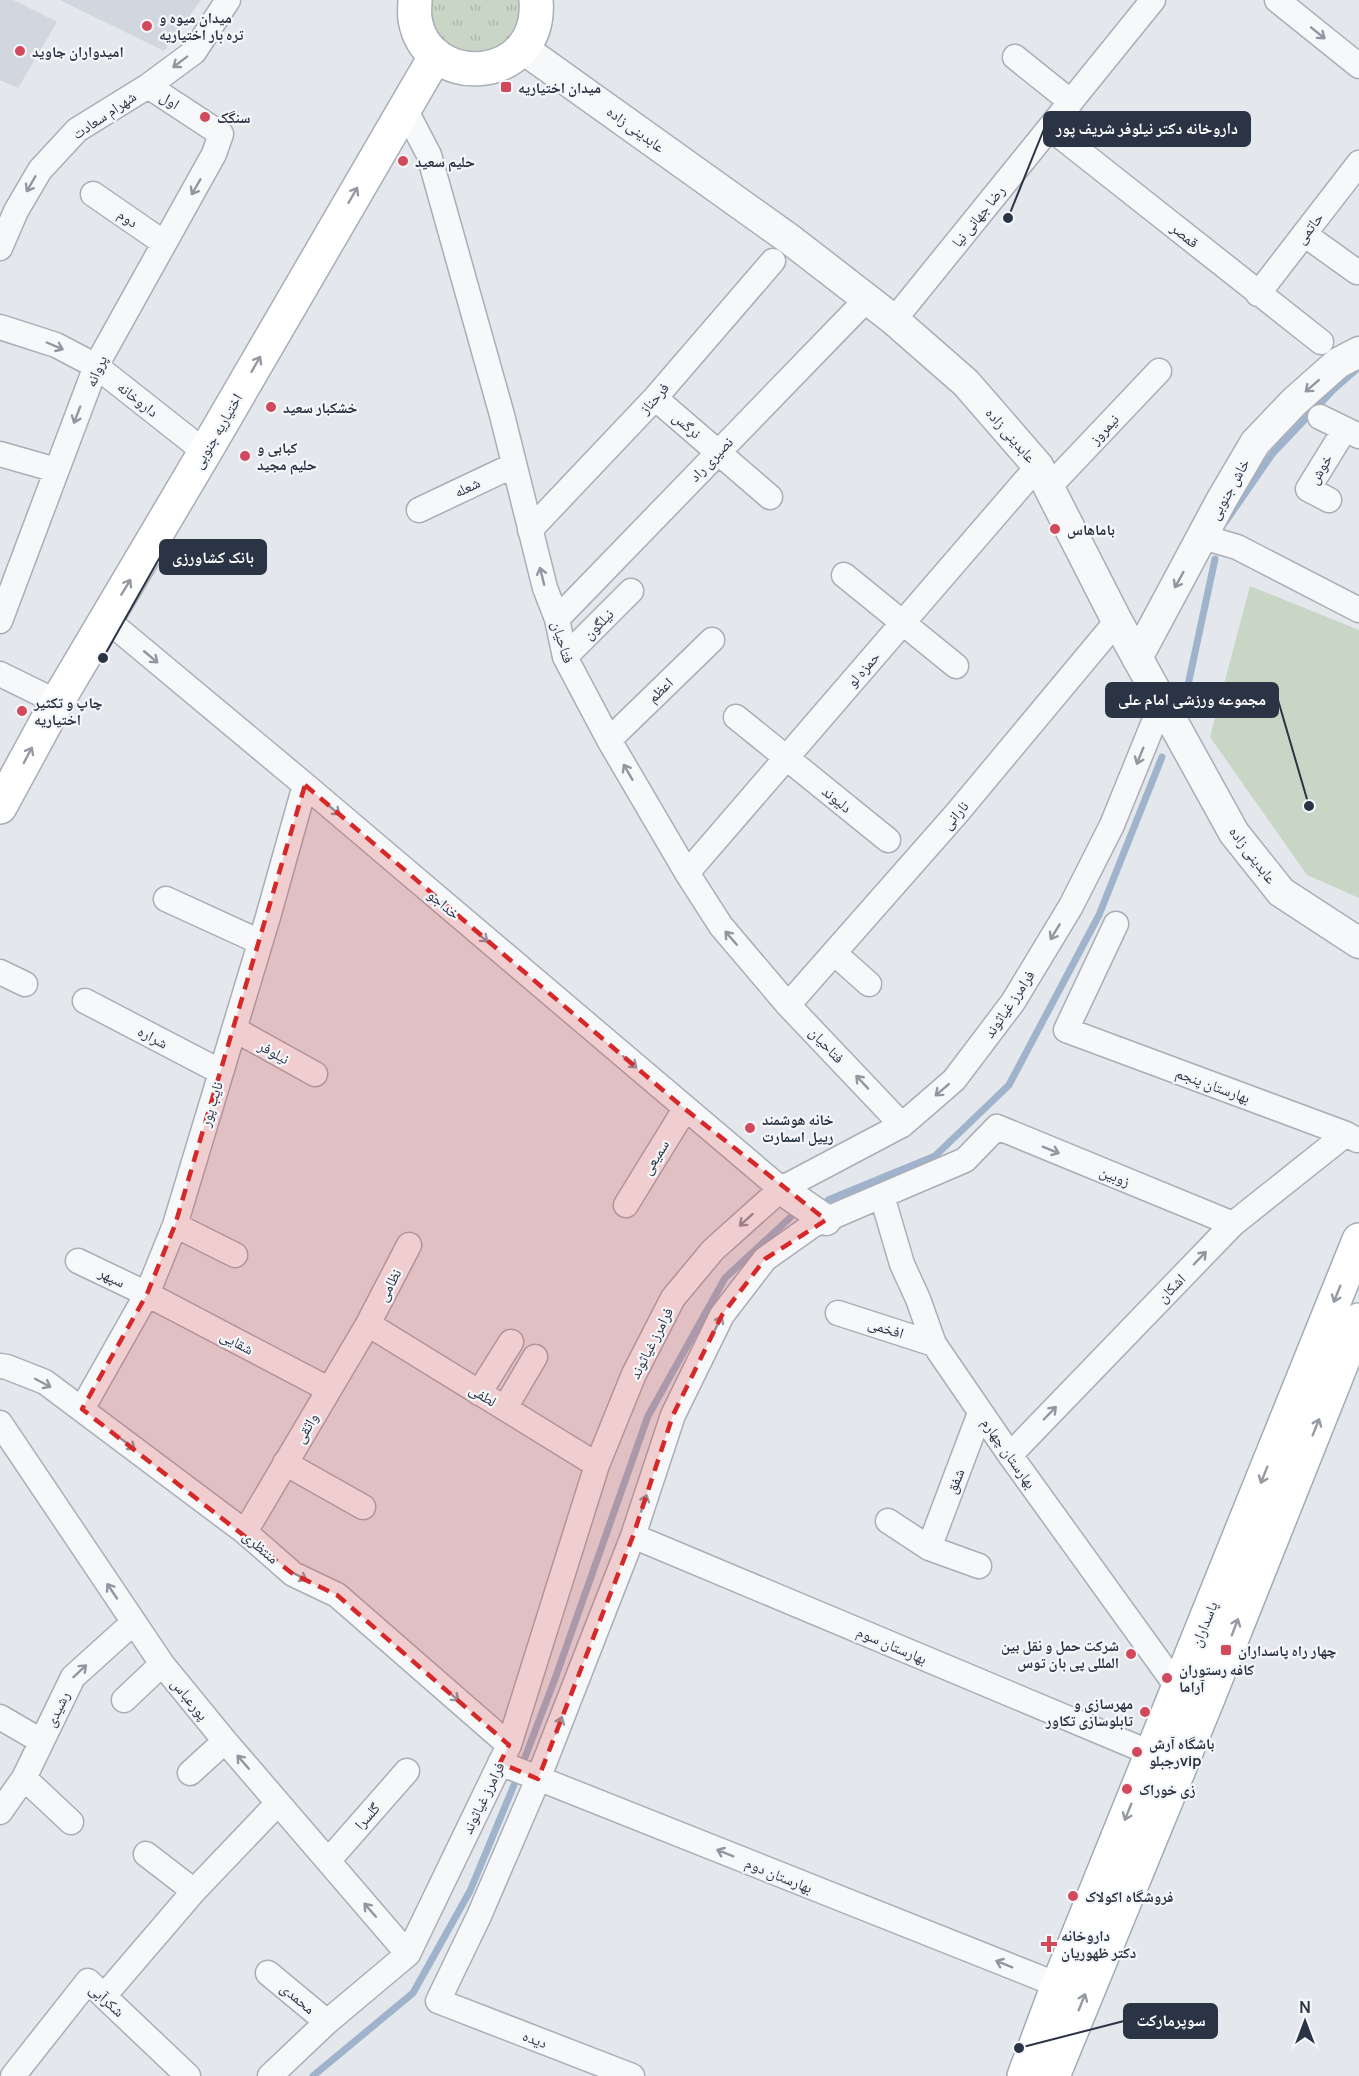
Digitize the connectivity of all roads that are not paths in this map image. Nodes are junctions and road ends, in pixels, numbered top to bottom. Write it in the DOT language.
graph roads {
  1 [pos="228,0"];
  2 [pos="415,0"];
  3 [pos="536,0"];
  4 [pos="1153,0"];
  5 [pos="1277,0"];
  6 [pos="522,48"];
  7 [pos="436,55"];
  8 [pos="1015,57"];
  9 [pos="1359,66"];
  10 [pos="148,86"];
  11 [pos="1071,102"];
  12 [pos="404,107"];
  13 [pos="1050,128"];
  14 [pos="221,134"];
  15 [pos="1359,163"];
  16 [pos="93,194"];
  17 [pos="8,206"];
  18 [pos="1304,234"];
  19 [pos="164,243"];
  20 [pos="0,248"];
  21 [pos="773,261"];
  22 [pos="1357,272"];
  23 [pos="1258,294"];
  24 [pos="866,300"];
  25 [pos="894,320"];
  26 [pos="0,327"];
  27 [pos="1321,342"];
  28 [pos="1359,352"];
  29 [pos="96,366"];
  30 [pos="1158,371"];
  31 [pos="655,398"];
  32 [pos="1320,417"];
  33 [pos="1352,432"];
  34 [pos="205,452"];
  35 [pos="719,452"];
  36 [pos="0,454"];
  37 [pos="514,465"];
  38 [pos="56,470"];
  39 [pos="1043,477"];
  40 [pos="770,497"];
  41 [pos="1329,500"];
  42 [pos="419,510"];
  43 [pos="530,530"];
  44 [pos="1203,537"];
  45 [pos="844,575"];
  46 [pos="631,591"];
  47 [pos="1359,610"];
  48 [pos="106,619"];
  49 [pos="556,619"];
  50 [pos="0,621"];
  51 [pos="1117,621"];
  52 [pos="903,622"];
  53 [pos="712,640"];
  54 [pos="565,657"];
  55 [pos="1137,658"];
  56 [pos="956,666"];
  57 [pos="0,674"];
  58 [pos="57,702"];
  59 [pos="1162,702"];
  60 [pos="736,717"];
  61 [pos="609,740"];
  62 [pos="786,757"];
  63 [pos="305,785"];
  64 [pos="0,807"];
  65 [pos="888,840"];
  66 [pos="687,873"];
  67 [pos="166,899"];
  68 [pos="1116,924"];
  69 [pos="260,942"];
  70 [pos="1359,943"];
  71 [pos="834,953"];
  72 [pos="0,972"];
  73 [pos="25,984"];
  74 [pos="869,984"];
  75 [pos="85,1001"];
  76 [pos="788,1005"];
  77 [pos="234,1029"];
  78 [pos="221,1072"];
  79 [pos="315,1074"];
  80 [pos="685,1109"];
  81 [pos="902,1125"];
  82 [pos="1352,1138"];
  83 [pos="781,1189"];
  84 [pos="882,1196"];
  85 [pos="626,1205"];
  86 [pos="826,1220"];
  87 [pos="1233,1224"];
  88 [pos="175,1225"];
  89 [pos="1359,1240"];
  90 [pos="409,1245"];
  91 [pos="235,1255"];
  92 [pos="78,1261"];
  93 [pos="147,1294"];
  94 [pos="838,1313"];
  95 [pos="1359,1320"];
  96 [pos="368,1324"];
  97 [pos="512,1342"];
  98 [pos="934,1344"];
  99 [pos="535,1357"];
  100 [pos="0,1366"];
  101 [pos="328,1389"];
  102 [pos="479,1393"];
  103 [pos="505,1408"];
  104 [pos="82,1409"];
  105 [pos="980,1413"];
  106 [pos="0,1423"];
  107 [pos="1010,1455"];
  108 [pos="285,1463"];
  109 [pos="597,1465"];
  110 [pos="363,1507"];
  111 [pos="888,1521"];
  112 [pos="245,1532"];
  113 [pos="633,1536"];
  114 [pos="929,1548"];
  115 [pos="979,1566"];
  116 [pos="134,1622"];
  117 [pos="162,1664"];
  118 [pos="1193,1694"];
  119 [pos="124,1700"];
  120 [pos="0,1717"];
  121 [pos="41,1741"];
  122 [pos="225,1741"];
  123 [pos="505,1754"];
  124 [pos="1166,1760"];
  125 [pos="407,1771"];
  126 [pos="190,1773"];
  127 [pos="24,1778"];
  128 [pos="538,1779"];
  129 [pos="278,1803"];
  130 [pos="0,1812"];
  131 [pos="71,1822"];
  132 [pos="146,1854"];
  133 [pos="328,1861"];
  134 [pos="194,1890"];
  135 [pos="408,1954"];
  136 [pos="268,1973"];
  137 [pos="1058,1985"];
  138 [pos="104,1996"];
  139 [pos="327,2022"];
  140 [pos="13,2076"];
  141 [pos="188,2076"];
  142 [pos="270,2076"];
  143 [pos="632,2076"];
  144 [pos="1024,2076"];
  145 [pos="1053,2076"];
  1 -- 10 [label="street, شهرام سعادت, one-way"];
  2 -- 7 [label="main road"];
  3 -- 6 [label="main road"];
  4 -- 11 [label="street, رضا جهانی نیا"];
  5 -- 9 [label="street, one-way"];
  6 -- 7 [label="main road"];
  6 -- 24 [label="street, عابدینی زاده"];
  7 -- 12 [label="main road, اختیاریه جنوبی"];
  8 -- 11 [label="street"];
  10 -- 14 [label="street, اول"];
  10 -- 17 [label="street, شهرام سعادت, one-way"];
  11 -- 13 [label="street, رضا جهانی نیا"];
  34 -- 12 [label="main road, اختیاریه جنوبی, one-way"];
  12 -- 37 [label="street, فتاحیان"];
  13 -- 23 [label="street, قمصر"];
  13 -- 25 [label="street, رضا جهانی نیا"];
  14 -- 19 [label="street, پروانه, one-way"];
  15 -- 18 [label="street, حاتمی"];
  16 -- 19 [label="street, دوم"];
  17 -- 20 [label="street, شهرام سعادت"];
  18 -- 22 [label="street"];
  18 -- 23 [label="street, حاتمی"];
  19 -- 29 [label="street, پروانه"];
  21 -- 31 [label="street, فرحناز"];
  23 -- 27 [label="street, قمصر"];
  24 -- 25 [label="street, عابدینی زاده"];
  24 -- 35 [label="street, نصیری راد"];
  25 -- 39 [label="street, عابدینی زاده"];
  26 -- 29 [label="street, داروخانه, one-way"];
  28 -- 44 [label="street, خاش جنوبی, one-way"];
  29 -- 34 [label="street, داروخانه"];
  29 -- 38 [label="street, پروانه, one-way"];
  30 -- 39 [label="street, نیمروز"];
  31 -- 35 [label="street, نرگس"];
  31 -- 43 [label="street, فرحناز"];
  32 -- 33 [label="street"];
  33 -- 41 [label="street, خوش"];
  48 -- 34 [label="main road, اختیاریه جنوبی, one-way"];
  35 -- 40 [label="street, نرگس"];
  35 -- 49 [label="street, نصیری راد"];
  36 -- 38 [label="street"];
  37 -- 42 [label="street, شعله"];
  37 -- 43 [label="street, فتاحیان"];
  38 -- 50 [label="street, پروانه"];
  39 -- 51 [label="street, عابدینی زاده"];
  39 -- 52 [label="street, حمزه لو"];
  49 -- 43 [label="street, فتاحیان, one-way"];
  44 -- 47 [label="street"];
  44 -- 55 [label="street, خاش جنوبی, one-way"];
  45 -- 52 [label="street"];
  46 -- 54 [label="street, نیلگون"];
  48 -- 58 [label="main road, اختیاریه جنوبی"];
  48 -- 63 [label="street, خداجو, one-way"];
  49 -- 54 [label="street, فتاحیان"];
  51 -- 55 [label="street, عابدینی زاده"];
  51 -- 71 [label="street, نارانی"];
  52 -- 56 [label="street"];
  52 -- 62 [label="street, حمزه لو"];
  53 -- 61 [label="street, اعظم"];
  54 -- 61 [label="street, فتاحیان"];
  55 -- 59 [label="street, عابدینی زاده"];
  57 -- 58 [label="street"];
  64 -- 58 [label="main road, اختیاریه جنوبی, one-way"];
  59 -- 70 [label="street, عابدینی زاده"];
  59 -- 81 [label="street, فرامرز غیاثوند, one-way"];
  60 -- 62 [label="street, دلیوند"];
  66 -- 61 [label="street, فتاحیان, one-way"];
  62 -- 65 [label="street, دلیوند"];
  62 -- 66 [label="street, حمزه لو"];
  63 -- 69 [label="street, نایب پور"];
  63 -- 80 [label="street, خداجو, one-way"];
  76 -- 66 [label="street, فتاحیان, one-way"];
  67 -- 69 [label="street"];
  68 -- 82 [label="street, بهارستان پنجم"];
  69 -- 77 [label="street, نایب پور"];
  71 -- 74 [label="street"];
  71 -- 76 [label="street, نارانی"];
  72 -- 73 [label="street"];
  75 -- 78 [label="street, شراره"];
  81 -- 76 [label="street, فتاحیان, one-way"];
  77 -- 78 [label="street, نایب پور"];
  77 -- 79 [label="street, نیلوفر"];
  78 -- 88 [label="street, نایب پور"];
  80 -- 83 [label="street, خداجو"];
  80 -- 85 [label="street, سمیعی"];
  81 -- 83 [label="street, فرامرز غیاثوند"];
  82 -- 87 [label="street, اشکان"];
  83 -- 86 [label="street"];
  83 -- 109 [label="street, فرامرز غیاثوند, one-way"];
  84 -- 86 [label="street"];
  84 -- 87 [label="street, زوبین, one-way"];
  84 -- 98 [label="street, بهارستان چهارم"];
  113 -- 86 [label="street, one-way"];
  107 -- 87 [label="street, اشکان, one-way"];
  88 -- 91 [label="street"];
  88 -- 93 [label="street, نایب پور"];
  89 -- 118 [label="main road, پاسداران, one-way"];
  90 -- 96 [label="street, نظامی"];
  92 -- 93 [label="street, سپهر"];
  93 -- 101 [label="street, شقایی"];
  93 -- 104 [label="street, نایب پور"];
  94 -- 98 [label="street, افخمی"];
  118 -- 95 [label="main road, پاسداران, one-way"];
  96 -- 101 [label="street, واثقی"];
  96 -- 102 [label="street, لطفی"];
  97 -- 102 [label="street"];
  98 -- 105 [label="street, بهارستان چهارم"];
  99 -- 103 [label="street"];
  100 -- 104 [label="street, منتظری, one-way"];
  101 -- 108 [label="street, واثقی"];
  102 -- 103 [label="street, لطفی"];
  103 -- 109 [label="street, لطفی"];
  104 -- 112 [label="street, منتظری, one-way"];
  105 -- 107 [label="street, بهارستان چهارم"];
  105 -- 114 [label="street, شفق"];
  116 -- 106 [label="street, پورعباس, one-way"];
  107 -- 118 [label="street, بهارستان چهارم"];
  108 -- 110 [label="street"];
  108 -- 112 [label="street, واثقی"];
  109 -- 123 [label="street, فرامرز غیاثوند"];
  111 -- 114 [label="street"];
  112 -- 123 [label="street, منتظری, one-way"];
  113 -- 124 [label="street, بهارستان سوم"];
  128 -- 113 [label="street, one-way"];
  114 -- 115 [label="street"];
  116 -- 117 [label="street, پورعباس"];
  121 -- 116 [label="street, رشیدی, one-way"];
  117 -- 119 [label="street"];
  117 -- 122 [label="street, پورعباس"];
  118 -- 124 [label="main road, پاسداران"];
  120 -- 121 [label="street"];
  121 -- 127 [label="street, رشیدی"];
  122 -- 126 [label="street"];
  129 -- 122 [label="street, پورعباس, one-way"];
  123 -- 128 [label="street, بهارستان دوم"];
  123 -- 135 [label="street, فرامرز غیاثوند"];
  124 -- 137 [label="main road, پاسداران, one-way"];
  145 -- 124 [label="main road, پاسداران, one-way"];
  125 -- 133 [label="street, گلسرا"];
  127 -- 130 [label="street, رشیدی"];
  127 -- 131 [label="street"];
  137 -- 128 [label="street, بهارستان دوم, one-way"];
  128 -- 143 [label="street, دیده"];
  129 -- 133 [label="street, پورعباس"];
  129 -- 134 [label="street"];
  132 -- 134 [label="street"];
  135 -- 133 [label="street, پورعباس, one-way"];
  134 -- 138 [label="street"];
  135 -- 139 [label="street, فرامرز غیاثوند"];
  136 -- 139 [label="street, محمدی"];
  137 -- 144 [label="main road, پاسداران"];
  138 -- 140 [label="street, شکرآبی"];
  138 -- 141 [label="street, شکرآبی"];
  139 -- 142 [label="street, فرامرز غیاثوند"];
}
